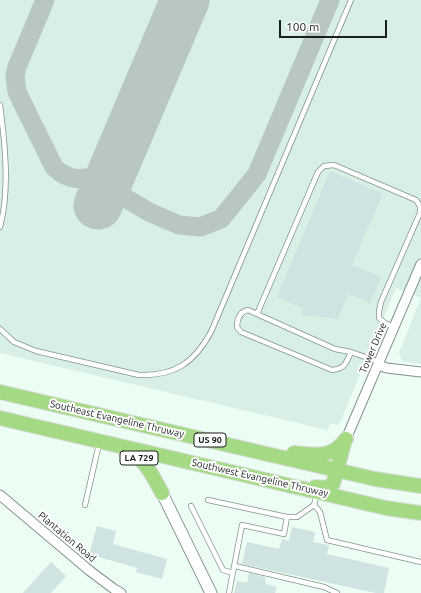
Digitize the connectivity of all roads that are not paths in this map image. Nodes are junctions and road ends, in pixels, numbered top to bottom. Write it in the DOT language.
graph roads {
  1 [pos="351,0"];
  2 [pos="0,105"];
  3 [pos="0,227"];
  4 [pos="421,264"];
  5 [pos="258,314"];
  6 [pos="394,327"];
  7 [pos="0,330"];
  8 [pos="351,352"];
  9 [pos="379,364"];
  10 [pos="421,372"];
  11 [pos="0,392"];
  12 [pos="0,418"];
  13 [pos="346,439"];
  14 [pos="100,442"];
  15 [pos="250,450"];
  16 [pos="181,460"];
  17 [pos="310,464"];
  18 [pos="338,470"];
  19 [pos="299,486"];
  20 [pos="421,486"];
  21 [pos="162,493"];
  22 [pos="0,495"];
  23 [pos="316,498"];
  24 [pos="208,500"];
  25 [pos="85,505"];
  26 [pos="191,506"];
  27 [pos="421,513"];
  28 [pos="287,517"];
  29 [pos="421,562"];
  30 [pos="235,566"];
  31 [pos="233,573"];
  32 [pos="121,593"];
  33 [pos="211,593"];
  34 [pos="230,593"];
  35 [pos="337,593"];
  1 -- 7 [label="lane"];
  2 -- 3 [label="lane"];
  4 -- 6 [label="street, Tower Drive"];
  5 -- 6 [label="lane"];
  5 -- 8 [label="lane"];
  5 -- 8 [label="lane"];
  6 -- 9 [label="street, Tower Drive"];
  8 -- 9 [label="lane"];
  9 -- 10 [label="street"];
  9 -- 13 [label="street, Tower Drive"];
  11 -- 15 [label="highway, Southeast Evangeline Thruway / US 90"];
  12 -- 14 [label="highway"];
  13 -- 15 [label="highway"];
  13 -- 18 [label="highway"];
  14 -- 16 [label="highway, Southwest Evangeline Thruway"];
  14 -- 21 [label="highway, LA 729"];
  14 -- 25 [label="lane"];
  15 -- 17 [label="highway, Southeast Evangeline Thruway / US 90"];
  16 -- 19 [label="highway, Southwest Evangeline Thruway"];
  16 -- 21 [label="highway, LA 729"];
  17 -- 18 [label="highway, Southeast Evangeline Thruway / US 90"];
  17 -- 19 [label="highway"];
  18 -- 19 [label="highway"];
  18 -- 20 [label="highway, Southeast Evangeline Thruway / US 90"];
  19 -- 23 [label="highway, Southwest Evangeline Thruway"];
  21 -- 33 [label="street, LA 729"];
  22 -- 32 [label="street, Plantation Road"];
  23 -- 27 [label="highway, Southwest Evangeline Thruway"];
  23 -- 28 [label="lane"];
  23 -- 29 [label="lane"];
  24 -- 28 [label="lane"];
  26 -- 31 [label="lane"];
  28 -- 30 [label="lane"];
  30 -- 31 [label="lane"];
  30 -- 35 [label="lane"];
  31 -- 34 [label="lane"];
}
